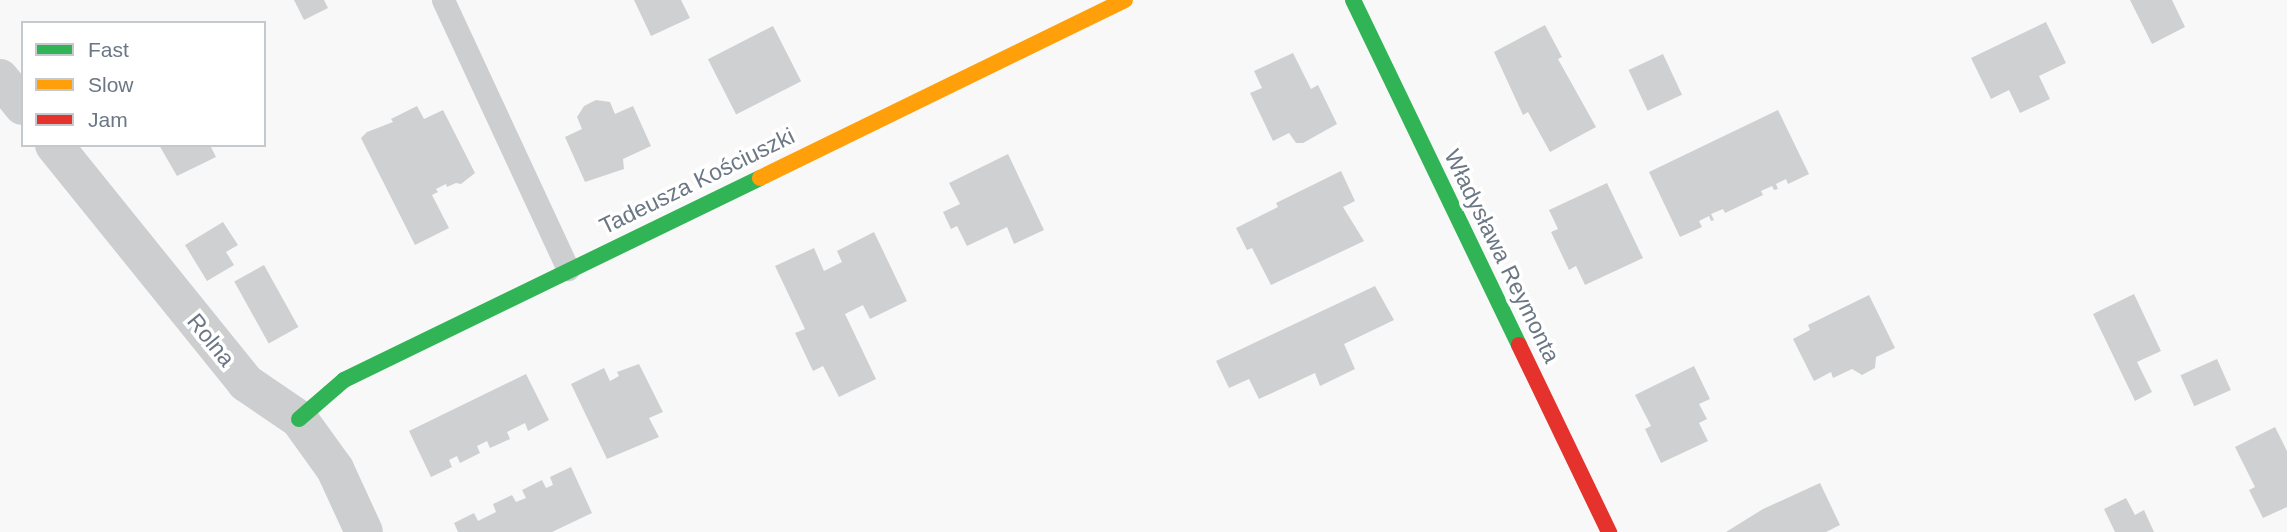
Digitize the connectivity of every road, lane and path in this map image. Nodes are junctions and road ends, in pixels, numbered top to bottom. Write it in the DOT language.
graph roads {
  1 [pos="443,0"];
  2 [pos="1125,0"];
  3 [pos="1353,0"];
  4 [pos="0,78"];
  5 [pos="21,104"];
  6 [pos="56,147"];
  7 [pos="568,269"];
  8 [pos="299,419"];
  9 [pos="364,532"];
  10 [pos="1609,532"];
  1 -- 7 [label="lane"];
  2 -- 7 [label="street, Tadeusza Kościuszki"];
  3 -- 10 [label="street, Władysława Reymonta"];
  4 -- 5 [label="street"];
  6 -- 8 [label="street, Rolna"];
  7 -- 8 [label="street, Tadeusza Kościuszki"];
  8 -- 9 [label="street, Rolna"];
}
